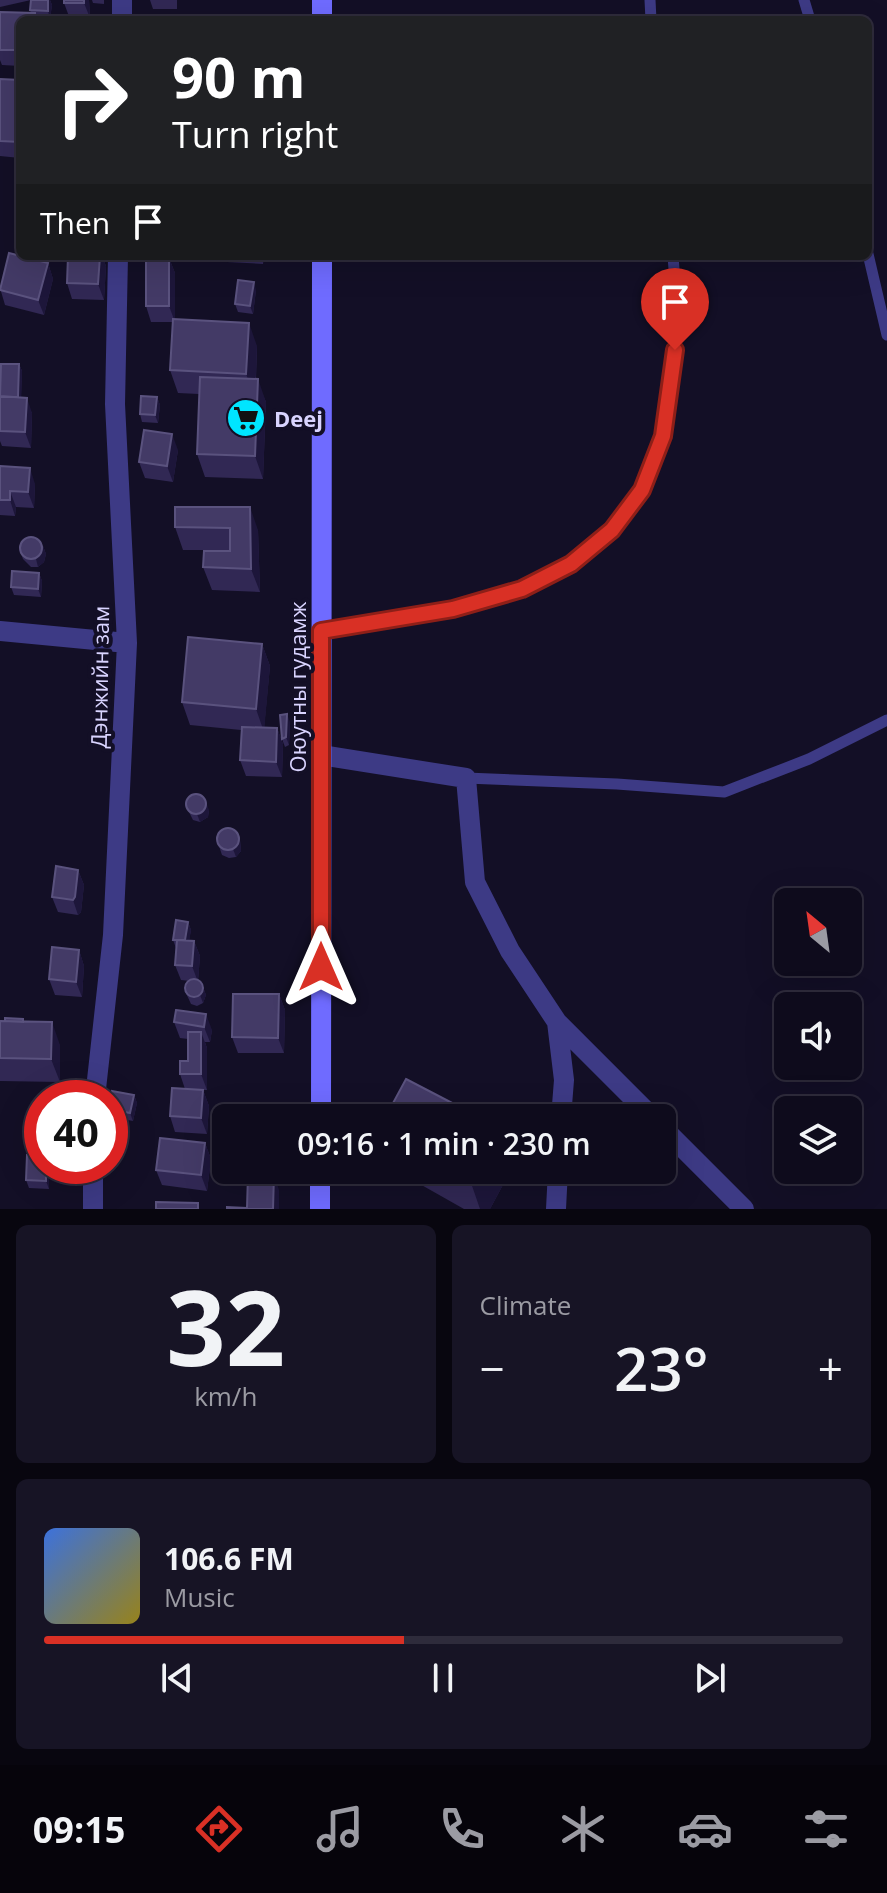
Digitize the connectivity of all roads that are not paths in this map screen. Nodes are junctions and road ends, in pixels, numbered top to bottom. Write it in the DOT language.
graph roads {
  1 [pos="118,260"];
  2 [pos="322,260"];
  3 [pos="673,260"];
  4 [pos="869,260"];
  5 [pos="887,335"];
  6 [pos="0,631"];
  7 [pos="321,631"];
  8 [pos="127,643"];
  9 [pos="887,720"];
  10 [pos="321,755"];
  11 [pos="466,778"];
  12 [pos="557,1022"];
  13 [pos="97,1080"];
  14 [pos="321,1104"];
  15 [pos="562,1104"];
  16 [pos="639,1104"];
  17 [pos="676,1141"];
  18 [pos="93,1184"];
  19 [pos="320,1184"];
  20 [pos="557,1184"];
  21 [pos="93,1209"];
  22 [pos="320,1209"];
  23 [pos="556,1209"];
  24 [pos="744,1209"];
  1 -- 8 [label="street, Дэнжийн зам"];
  2 -- 7 [label="street, Оюутны гудамж"];
  3 -- 7 [label="lane"];
  4 -- 5 [label="lane"];
  6 -- 8 [label="street"];
  7 -- 10 [label="street, Оюутны гудамж"];
  8 -- 13 [label="street, Дэнжийн зам"];
  9 -- 11 [label="lane"];
  10 -- 11 [label="street"];
  10 -- 14 [label="street, Оюутны гудамж"];
  11 -- 12 [label="street"];
  12 -- 15 [label="street"];
  12 -- 16 [label="street"];
  17 -- 24 [label="street"];
  18 -- 21 [label="street"];
  19 -- 22 [label="street"];
  20 -- 23 [label="street"];
}
